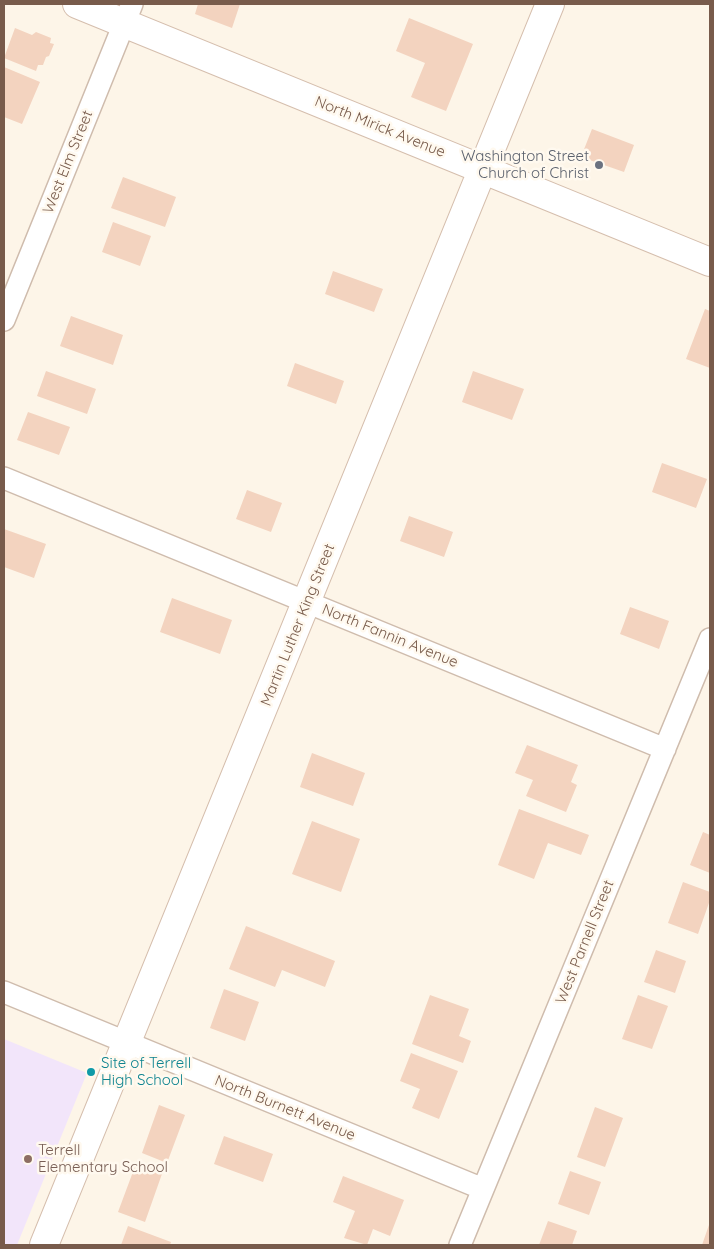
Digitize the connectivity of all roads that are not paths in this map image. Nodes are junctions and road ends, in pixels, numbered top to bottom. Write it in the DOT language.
graph roads {
  1 [pos="77,4"];
  2 [pos="550,4"];
  3 [pos="128,13"];
  4 [pos="482,168"];
  5 [pos="710,262"];
  6 [pos="4,320"];
  7 [pos="4,478"];
  8 [pos="307,602"];
  9 [pos="710,639"];
  10 [pos="664,749"];
  11 [pos="4,992"];
  12 [pos="127,1043"];
  13 [pos="483,1189"];
  14 [pos="44,1245"];
  15 [pos="460,1245"];
  1 -- 3 [label="street, North Mirick Avenue"];
  2 -- 4 [label="street, Martin Luther King Street"];
  3 -- 4 [label="street, North Mirick Avenue"];
  3 -- 6 [label="street, West Elm Street"];
  4 -- 5 [label="street, North Mirick Avenue"];
  4 -- 8 [label="street, Martin Luther King Street"];
  7 -- 8 [label="street, North Fannin Avenue"];
  8 -- 10 [label="street, North Fannin Avenue"];
  8 -- 12 [label="street, Martin Luther King Street"];
  9 -- 10 [label="street, West Parnell Street"];
  10 -- 13 [label="street, West Parnell Street"];
  11 -- 12 [label="street, North Burnett Avenue"];
  12 -- 13 [label="street, North Burnett Avenue"];
  12 -- 14 [label="street, Martin Luther King Street"];
  13 -- 15 [label="street, West Parnell Street"];
}
